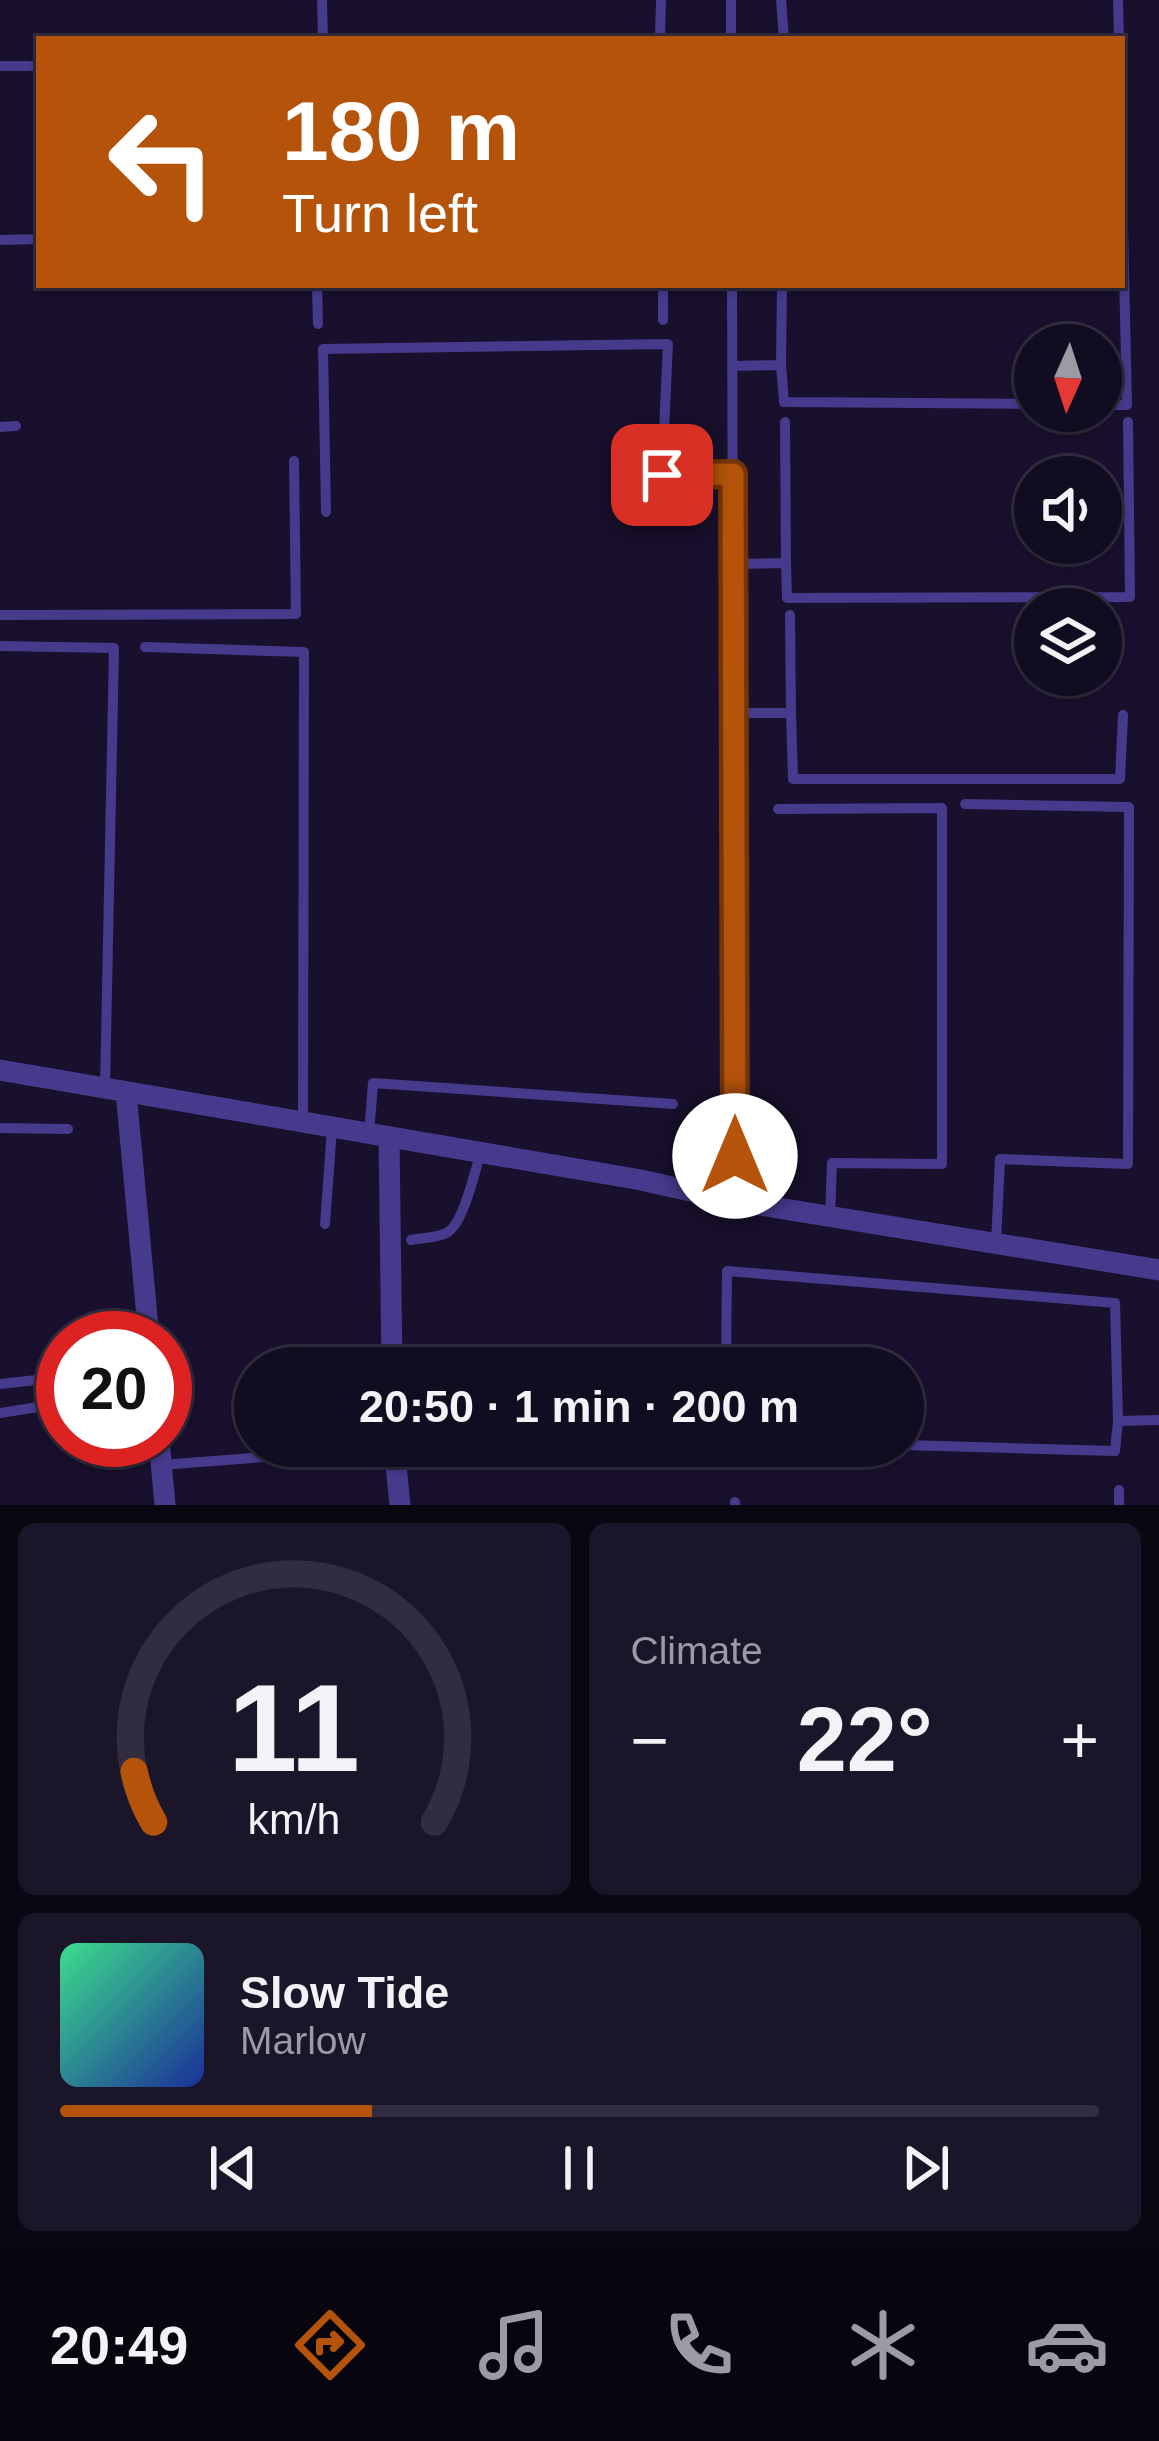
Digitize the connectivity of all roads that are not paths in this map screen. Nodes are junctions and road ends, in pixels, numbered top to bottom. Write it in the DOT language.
graph roads {
  1 [pos="322,0"];
  2 [pos="661,0"];
  3 [pos="731,0"];
  4 [pos="782,0"];
  5 [pos="1118,0"];
  6 [pos="323,36"];
  7 [pos="660,36"];
  8 [pos="731,36"];
  9 [pos="784,36"];
  10 [pos="1119,36"];
  11 [pos="0,66"];
  12 [pos="36,66"];
  13 [pos="36,239"];
  14 [pos="0,240"];
  15 [pos="317,288"];
  16 [pos="663,288"];
  17 [pos="732,288"];
  18 [pos="782,288"];
  19 [pos="1124,288"];
  20 [pos="662,320"];
  21 [pos="318,324"];
  22 [pos="781,365"];
  23 [pos="732,366"];
  24 [pos="1014,404"];
  25 [pos="1122,405"];
  26 [pos="785,422"];
  27 [pos="1128,422"];
  28 [pos="16,426"];
  29 [pos="0,427"];
  30 [pos="294,460"];
  31 [pos="733,474"];
  32 [pos="662,475"];
  33 [pos="661,511"];
  34 [pos="326,512"];
  35 [pos="786,563"];
  36 [pos="733,564"];
  37 [pos="0,615"];
  38 [pos="790,615"];
  39 [pos="0,646"];
  40 [pos="145,647"];
  41 [pos="791,712"];
  42 [pos="733,713"];
  43 [pos="1123,715"];
  44 [pos="965,804"];
  45 [pos="778,809"];
  46 [pos="0,1070"];
  47 [pos="116,1090"];
  48 [pos="673,1104"];
  49 [pos="303,1123"];
  50 [pos="0,1128"];
  51 [pos="332,1128"];
  52 [pos="68,1129"];
  53 [pos="379,1136"];
  54 [pos="481,1151"];
  55 [pos="735,1201"];
  56 [pos="830,1216"];
  57 [pos="325,1224"];
  58 [pos="410,1240"];
  59 [pos="997,1244"];
  60 [pos="1159,1270"];
  61 [pos="145,1311"];
  62 [pos="391,1347"];
  63 [pos="726,1347"];
  64 [pos="36,1380"];
  65 [pos="0,1384"];
  66 [pos="36,1407"];
  67 [pos="0,1413"];
  68 [pos="1159,1420"];
  69 [pos="1118,1421"];
  70 [pos="924,1445"];
  71 [pos="234,1460"];
  72 [pos="192,1463"];
  73 [pos="161,1467"];
  74 [pos="396,1467"];
  75 [pos="1119,1490"];
  76 [pos="165,1505"];
  77 [pos="400,1505"];
  78 [pos="1119,1505"];
  1 -- 6 [label="lane"];
  2 -- 7 [label="lane"];
  3 -- 8 [label="lane"];
  4 -- 9 [label="lane"];
  5 -- 10 [label="lane"];
  11 -- 12 [label="lane"];
  13 -- 14 [label="lane"];
  15 -- 21 [label="lane"];
  16 -- 20 [label="lane"];
  17 -- 23 [label="lane"];
  18 -- 22 [label="lane"];
  19 -- 25 [label="lane"];
  22 -- 23 [label="lane"];
  22 -- 24 [label="lane"];
  23 -- 31 [label="lane"];
  26 -- 35 [label="lane"];
  27 -- 35 [label="lane"];
  28 -- 29 [label="lane"];
  30 -- 37 [label="lane"];
  31 -- 32 [label="lane"];
  31 -- 36 [label="lane"];
  32 -- 33 [label="lane"];
  32 -- 34 [label="lane"];
  35 -- 36 [label="lane"];
  36 -- 42 [label="lane"];
  38 -- 41 [label="lane"];
  39 -- 47 [label="lane"];
  40 -- 49 [label="lane"];
  41 -- 42 [label="lane"];
  41 -- 43 [label="lane"];
  42 -- 55 [label="lane"];
  44 -- 59 [label="lane"];
  45 -- 56 [label="lane"];
  46 -- 47 [label="street"];
  47 -- 49 [label="street"];
  47 -- 61 [label="street"];
  48 -- 53 [label="lane"];
  49 -- 51 [label="street"];
  50 -- 52 [label="lane"];
  51 -- 53 [label="street"];
  51 -- 57 [label="lane"];
  53 -- 54 [label="street"];
  53 -- 62 [label="street"];
  54 -- 55 [label="street"];
  54 -- 58 [label="lane"];
  55 -- 56 [label="street"];
  56 -- 59 [label="street"];
  59 -- 60 [label="street"];
  63 -- 69 [label="lane"];
  64 -- 65 [label="lane"];
  66 -- 67 [label="lane"];
  68 -- 69 [label="lane"];
  69 -- 70 [label="lane"];
  71 -- 72 [label="lane"];
  73 -- 76 [label="street"];
  74 -- 77 [label="street"];
  75 -- 78 [label="lane"];
}
